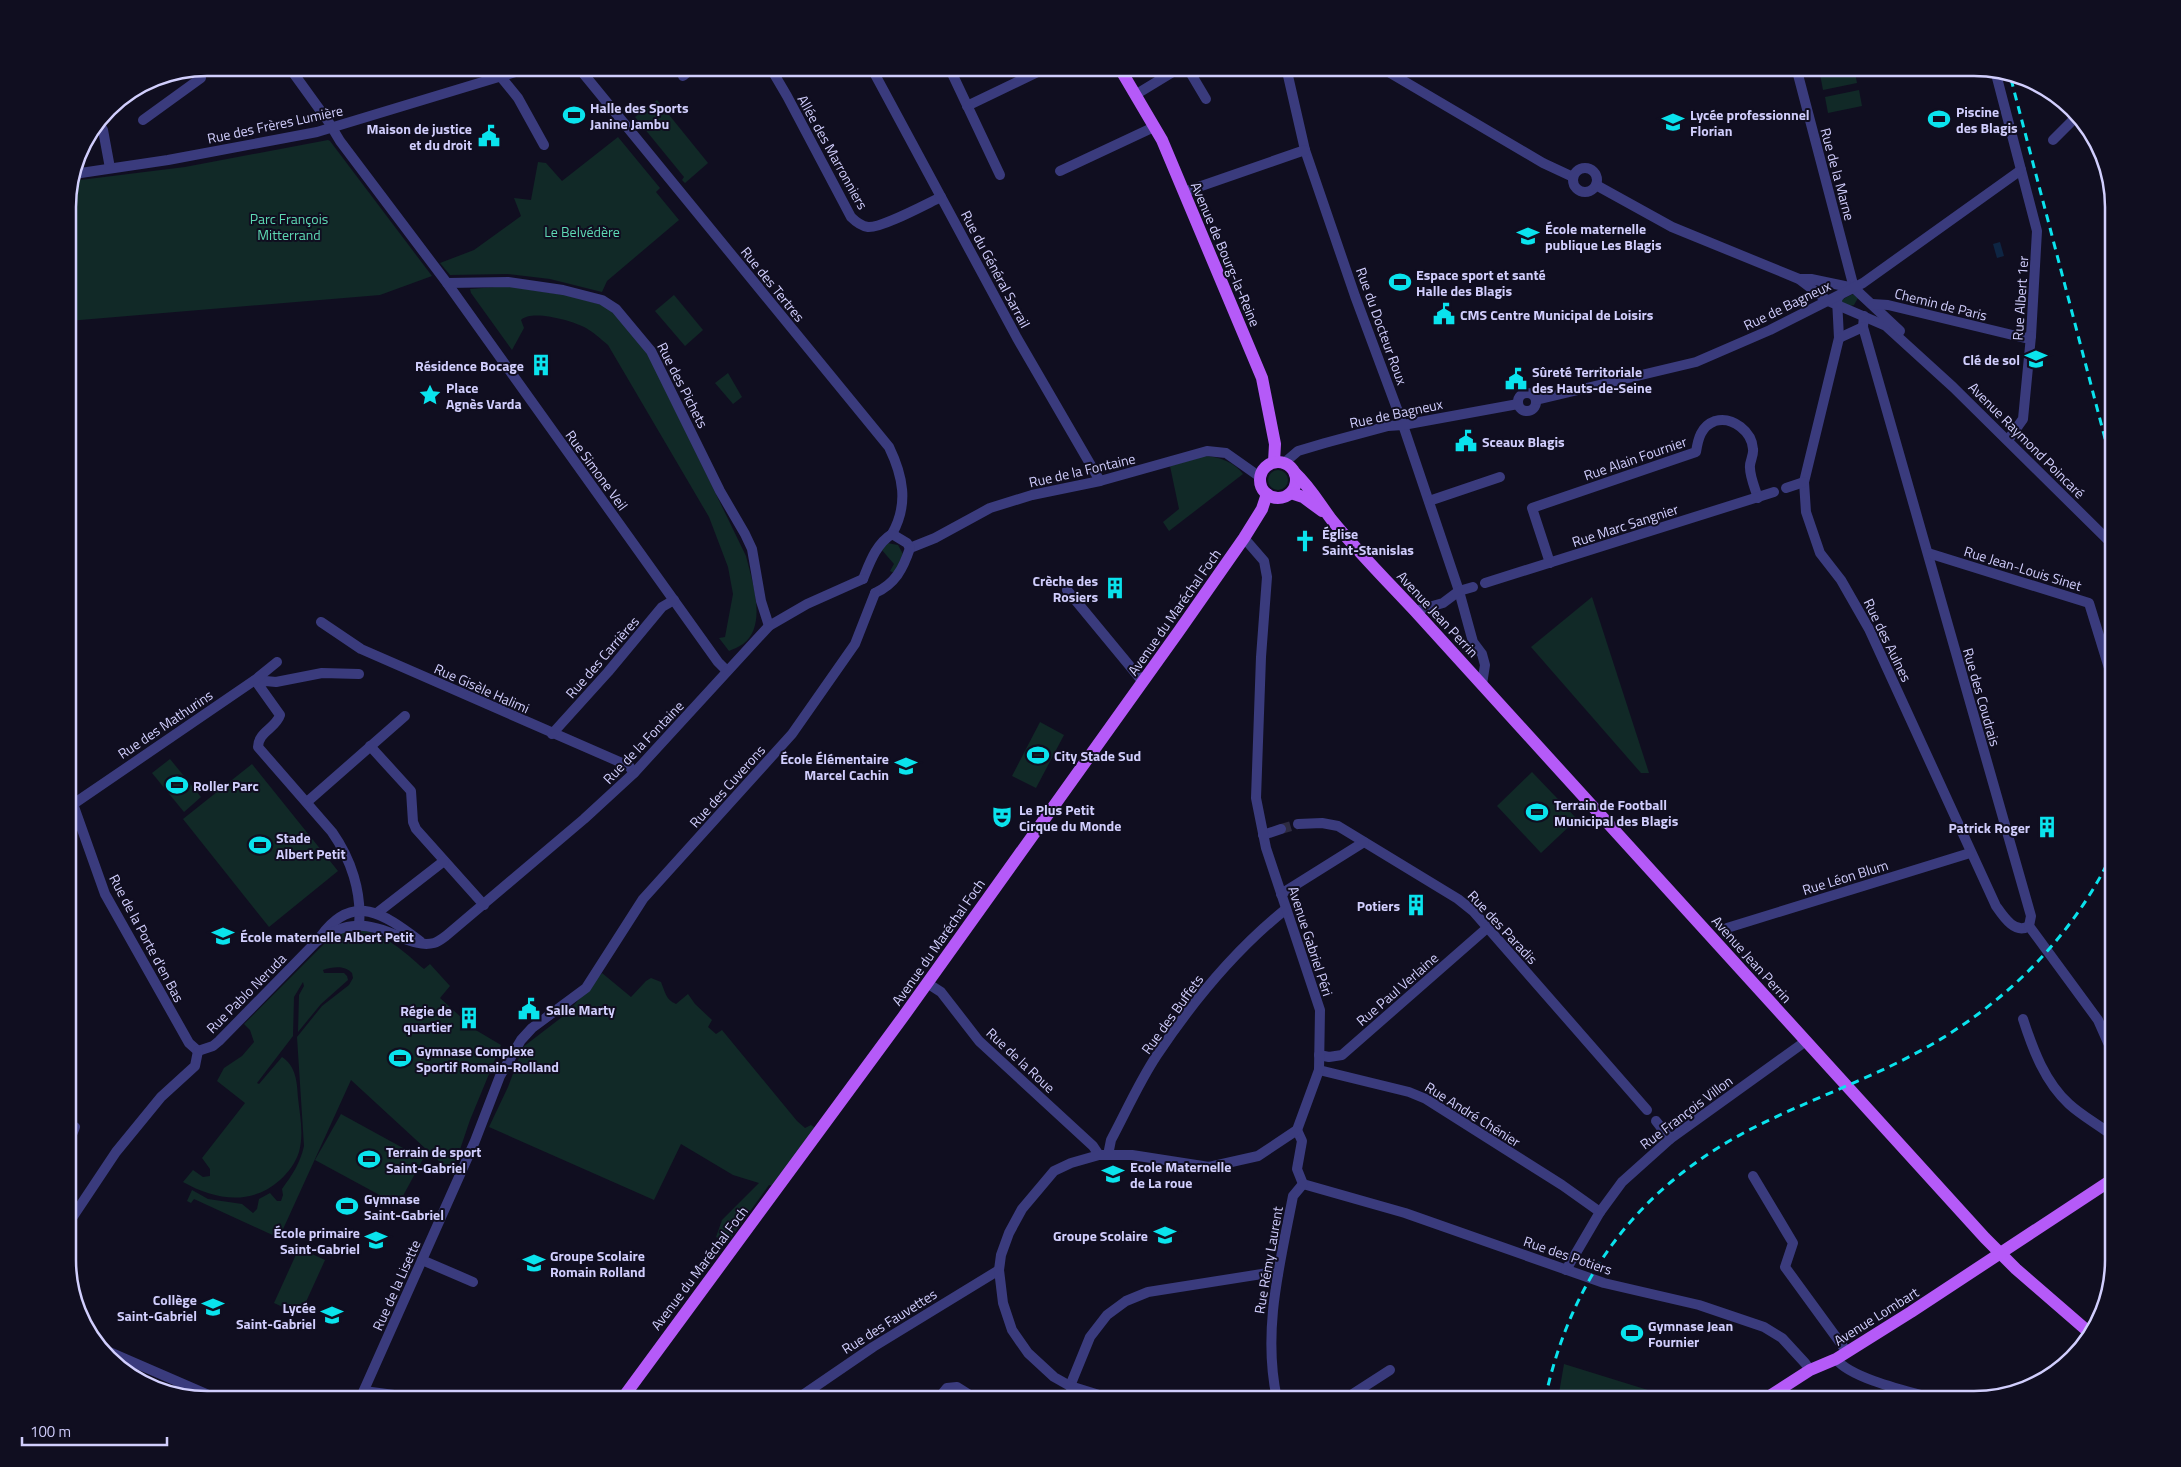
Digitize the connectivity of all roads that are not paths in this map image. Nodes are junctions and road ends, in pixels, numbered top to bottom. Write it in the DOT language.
graph roads {
  1 [pos="295,76"];
  2 [pos="504,76"];
  3 [pos="585,76"];
  4 [pos="775,76"];
  5 [pos="875,76"];
  6 [pos="953,76"];
  7 [pos="1031,76"];
  8 [pos="1124,76"];
  9 [pos="1167,76"];
  10 [pos="1192,76"];
  11 [pos="1288,76"];
  12 [pos="1394,76"];
  13 [pos="1798,76"];
  14 [pos="501,77"];
  15 [pos="201,78"];
  16 [pos="1997,79"];
  17 [pos="1135,95"];
  18 [pos="1206,99"];
  19 [pos="967,106"];
  20 [pos="143,120"];
  21 [pos="2072,121"];
  22 [pos="333,128"];
  23 [pos="1154,128"];
  24 [pos="103,129"];
  25 [pos="2053,140"];
  26 [pos="544,145"];
  27 [pos="1305,150"];
  28 [pos="110,168"];
  29 [pos="2021,170"];
  30 [pos="1060,171"];
  31 [pos="81,173"];
  32 [pos="1000,175"];
  33 [pos="1573,177"];
  34 [pos="1596,185"];
  35 [pos="1184,192"];
  36 [pos="941,197"];
  37 [pos="1799,279"];
  38 [pos="447,283"];
  39 [pos="1854,288"];
  40 [pos="1814,291"];
  41 [pos="1839,300"];
  42 [pos="1869,300"];
  43 [pos="1828,301"];
  44 [pos="1812,309"];
  45 [pos="1886,310"];
  46 [pos="1854,312"];
  47 [pos="1864,321"];
  48 [pos="2031,336"];
  49 [pos="1839,338"];
  50 [pos="1942,376"];
  51 [pos="1403,425"];
  52 [pos="2008,440"];
  53 [pos="1279,462"];
  54 [pos="1295,474"];
  55 [pos="1260,477"];
  56 [pos="1500,477"];
  57 [pos="1100,481"];
  58 [pos="1804,482"];
  59 [pos="1786,488"];
  60 [pos="1291,492"];
  61 [pos="1774,492"];
  62 [pos="1268,494"];
  63 [pos="1758,498"];
  64 [pos="1429,501"];
  65 [pos="1332,519"];
  66 [pos="892,534"];
  67 [pos="2105,537"];
  68 [pos="1244,538"];
  69 [pos="910,548"];
  70 [pos="1928,553"];
  71 [pos="1550,563"];
  72 [pos="863,579"];
  73 [pos="1485,583"];
  74 [pos="1473,587"];
  75 [pos="1067,590"];
  76 [pos="1459,591"];
  77 [pos="875,593"];
  78 [pos="674,600"];
  79 [pos="1415,610"];
  80 [pos="321,622"];
  81 [pos="769,626"];
  82 [pos="2105,653"];
  83 [pos="277,662"];
  84 [pos="727,671"];
  85 [pos="359,674"];
  86 [pos="255,680"];
  87 [pos="1143,682"];
  88 [pos="1482,684"];
  89 [pos="405,716"];
  90 [pos="552,734"];
  91 [pos="370,746"];
  92 [pos="634,773"];
  93 [pos="77,801"];
  94 [pos="307,802"];
  95 [pos="77,824"];
  96 [pos="1298,824"];
  97 [pos="1281,829"];
  98 [pos="1263,835"];
  99 [pos="1364,842"];
  100 [pos="1970,853"];
  101 [pos="444,861"];
  102 [pos="1281,894"];
  103 [pos="484,906"];
  104 [pos="1286,908"];
  105 [pos="360,910"];
  106 [pos="377,914"];
  107 [pos="359,925"];
  108 [pos="2029,926"];
  109 [pos="1487,928"];
  110 [pos="1727,928"];
  111 [pos="316,942"];
  112 [pos="423,944"];
  113 [pos="927,983"];
  114 [pos="586,988"];
  115 [pos="2023,1019"];
  116 [pos="2105,1035"];
  117 [pos="1806,1041"];
  118 [pos="198,1051"];
  119 [pos="1319,1055"];
  120 [pos="1319,1070"];
  121 [pos="1647,1110"];
  122 [pos="1656,1121"];
  123 [pos="1297,1130"];
  124 [pos="2105,1130"];
  125 [pos="1670,1139"];
  126 [pos="1103,1155"];
  127 [pos="1753,1176"];
  128 [pos="1303,1184"];
  129 [pos="2105,1185"];
  130 [pos="77,1210"];
  131 [pos="1600,1212"];
  132 [pos="2000,1254"];
  133 [pos="422,1260"];
  134 [pos="998,1270"];
  135 [pos="1566,1270"];
  136 [pos="1278,1274"];
  137 [pos="473,1282"];
  138 [pos="2085,1329"];
  139 [pos="1847,1352"];
  140 [pos="119,1356"];
  141 [pos="1836,1359"];
  142 [pos="1390,1370"];
  143 [pos="1810,1370"];
  144 [pos="1070,1386"];
  145 [pos="196,1390"];
  146 [pos="1081,1390"];
  147 [pos="364,1391"];
  148 [pos="629,1391"];
  149 [pos="810,1391"];
  150 [pos="945,1391"];
  151 [pos="962,1391"];
  152 [pos="1084,1391"];
  153 [pos="1276,1391"];
  154 [pos="1358,1391"];
  155 [pos="1778,1391"];
  156 [pos="1904,1391"];
  1 -- 22 [label="street"];
  2 -- 14 [label="street, Rue des Frères Lumière"];
  3 -- 66 [label="street, Rue des Tertres"];
  4 -- 36 [label="street, Allée des Marronniers"];
  5 -- 36 [label="street, Rue du Général Sarrail"];
  6 -- 19 [label="street"];
  7 -- 19 [label="street"];
  8 -- 17 [label="main road, Avenue de Bourg-la-Reine"];
  9 -- 17 [label="street"];
  10 -- 18 [label="street"];
  11 -- 27 [label="street, Rue du Docteur Roux"];
  12 -- 33 [label="street"];
  13 -- 39 [label="street, Rue de la Marne"];
  14 -- 22 [label="street, Rue des Frères Lumière"];
  14 -- 26 [label="street"];
  15 -- 20 [label="street"];
  16 -- 29 [label="street, Rue Albert 1er"];
  17 -- 23 [label="main road, Avenue de Bourg-la-Reine"];
  19 -- 32 [label="street"];
  21 -- 25 [label="street"];
  22 -- 28 [label="street, Rue des Frères Lumière"];
  22 -- 38 [label="street"];
  23 -- 30 [label="street"];
  23 -- 35 [label="main road, Avenue de Bourg-la-Reine"];
  24 -- 28 [label="street"];
  27 -- 35 [label="street"];
  27 -- 51 [label="street, Rue du Docteur Roux"];
  28 -- 31 [label="street, Rue des Frères Lumière"];
  29 -- 39 [label="street, Rue de Bagneux"];
  29 -- 48 [label="street, Rue Albert 1er"];
  33 -- 34 [label="street"];
  33 -- 34 [label="street"];
  34 -- 37 [label="street"];
  35 -- 53 [label="main road, Avenue de Bourg-la-Reine"];
  36 -- 57 [label="street, Rue du Général Sarrail"];
  37 -- 39 [label="street"];
  37 -- 40 [label="street, Avenue Raymond Poincaré"];
  38 -- 78 [label="street, Rue Simone Veil"];
  38 -- 81 [label="street, Rue des Pichets"];
  39 -- 41 [label="street, Rue de Bagneux"];
  39 -- 42 [label="street"];
  40 -- 43 [label="street, Avenue Raymond Poincaré"];
  40 -- 44 [label="street"];
  41 -- 43 [label="street, Avenue Raymond Poincaré"];
  41 -- 46 [label="street, Avenue Raymond Poincaré"];
  41 -- 49 [label="street, Rue des Aulnes"];
  42 -- 45 [label="street, Chemin de Paris"];
  42 -- 46 [label="street"];
  42 -- 47 [label="street"];
  43 -- 44 [label="street, Rue de Bagneux"];
  44 -- 51 [label="street, Rue de Bagneux"];
  45 -- 48 [label="street, Chemin de Paris"];
  45 -- 50 [label="street, Avenue Raymond Poincaré"];
  46 -- 47 [label="street, Avenue Raymond Poincaré"];
  47 -- 49 [label="street"];
  47 -- 50 [label="street, Avenue Raymond Poincaré"];
  47 -- 70 [label="street, Rue des Coudrais"];
  48 -- 52 [label="street, Rue Albert 1er"];
  49 -- 58 [label="street, Rue des Aulnes"];
  50 -- 52 [label="street, Avenue Raymond Poincaré"];
  51 -- 53 [label="street, Rue de Bagneux"];
  51 -- 64 [label="street, Rue du Docteur Roux"];
  52 -- 67 [label="street, Avenue Raymond Poincaré"];
  53 -- 54 [label="main road"];
  53 -- 55 [label="main road"];
  54 -- 60 [label="main road"];
  54 -- 65 [label="main road, Avenue Jean Perrin"];
  55 -- 57 [label="street, Rue de la Fontaine"];
  55 -- 62 [label="main road"];
  56 -- 64 [label="street"];
  57 -- 69 [label="street, Rue de la Fontaine"];
  58 -- 59 [label="street"];
  58 -- 100 [label="street, Rue des Aulnes"];
  60 -- 62 [label="main road"];
  60 -- 65 [label="main road, Avenue Jean Perrin"];
  61 -- 63 [label="street, Rue Marc Sangnier"];
  62 -- 68 [label="main road, Avenue du Maréchal Foch"];
  63 -- 71 [label="street, Rue Marc Sangnier"];
  63 -- 71 [label="street, Rue Alain Fournier"];
  64 -- 76 [label="street, Rue du Docteur Roux"];
  65 -- 79 [label="main road, Avenue Jean Perrin"];
  66 -- 69 [label="street"];
  66 -- 72 [label="street"];
  68 -- 87 [label="main road, Avenue du Maréchal Foch"];
  68 -- 98 [label="street, Avenue Gabriel Péri"];
  69 -- 77 [label="street"];
  70 -- 82 [label="street, Rue Jean-Louis Sinet"];
  70 -- 108 [label="street, Rue des Coudrais"];
  71 -- 73 [label="street, Rue Marc Sangnier"];
  72 -- 77 [label="street"];
  72 -- 81 [label="street, Rue de la Fontaine"];
  74 -- 76 [label="street"];
  75 -- 87 [label="street"];
  76 -- 79 [label="street"];
  76 -- 88 [label="street, Avenue Jean Perrin"];
  77 -- 114 [label="street, Rue des Cuverons"];
  78 -- 84 [label="street, Rue Simone Veil"];
  78 -- 90 [label="street, Rue des Carrières"];
  79 -- 88 [label="main road, Avenue Jean Perrin"];
  80 -- 90 [label="street, Rue Gisèle Halimi"];
  81 -- 84 [label="street, Rue de la Fontaine"];
  83 -- 86 [label="street, Rue des Mathurins"];
  84 -- 92 [label="street, Rue de la Fontaine"];
  85 -- 86 [label="street"];
  86 -- 93 [label="street, Rue des Mathurins"];
  86 -- 94 [label="street"];
  87 -- 113 [label="main road, Avenue du Maréchal Foch"];
  88 -- 117 [label="main road, Avenue Jean Perrin"];
  89 -- 91 [label="street"];
  90 -- 92 [label="street, Rue Gisèle Halimi"];
  91 -- 94 [label="street"];
  91 -- 101 [label="street"];
  92 -- 103 [label="street, Rue de la Fontaine"];
  94 -- 105 [label="street"];
  95 -- 118 [label="street, Rue de la Porte d'en Bas"];
  96 -- 99 [label="street, Rue des Paradis"];
  97 -- 98 [label="street"];
  98 -- 102 [label="street, Avenue Gabriel Péri"];
  99 -- 102 [label="street"];
  99 -- 109 [label="street, Rue des Paradis"];
  100 -- 108 [label="street, Rue des Aulnes"];
  100 -- 110 [label="street, Rue Léon Blum"];
  101 -- 103 [label="street"];
  101 -- 106 [label="street"];
  102 -- 104 [label="street, Avenue Gabriel Péri"];
  103 -- 112 [label="street, Rue de la Fontaine"];
  104 -- 119 [label="street, Avenue Gabriel Péri"];
  104 -- 126 [label="street, Rue des Buffets"];
  105 -- 106 [label="street"];
  105 -- 107 [label="street"];
  105 -- 111 [label="street, Rue Pablo Neruda"];
  106 -- 112 [label="street"];
  107 -- 111 [label="street, Rue Pablo Neruda"];
  107 -- 112 [label="street, Rue Pablo Neruda"];
  108 -- 116 [label="street"];
  109 -- 119 [label="street, Rue Paul Verlaine"];
  109 -- 121 [label="street, Rue des Paradis"];
  111 -- 118 [label="street, Rue Pablo Neruda"];
  113 -- 126 [label="street, Rue de la Roue"];
  113 -- 148 [label="main road, Avenue du Maréchal Foch"];
  114 -- 133 [label="street, Rue de la Lisette"];
  115 -- 124 [label="street"];
  117 -- 125 [label="street, Rue François Villon"];
  117 -- 132 [label="main road, Avenue Jean Perrin"];
  118 -- 130 [label="street"];
  119 -- 120 [label="street, Avenue Gabriel Péri"];
  120 -- 123 [label="street, Avenue Gabriel Péri"];
  120 -- 131 [label="street, Rue André Chénier"];
  122 -- 125 [label="street"];
  123 -- 126 [label="street"];
  123 -- 128 [label="street"];
  125 -- 131 [label="street, Rue François Villon"];
  126 -- 134 [label="street"];
  127 -- 139 [label="street"];
  128 -- 135 [label="street, Rue des Potiers"];
  128 -- 136 [label="street, Rue Rémy Laurent"];
  129 -- 132 [label="main road, Avenue Lombart"];
  131 -- 135 [label="street, Rue François Villon"];
  132 -- 138 [label="main road, Avenue Jean Perrin"];
  132 -- 139 [label="main road, Avenue Lombart"];
  133 -- 137 [label="street"];
  133 -- 147 [label="street, Rue de la Lisette"];
  134 -- 144 [label="street"];
  134 -- 149 [label="street, Rue des Fauvettes"];
  135 -- 143 [label="street, Rue des Potiers"];
  136 -- 144 [label="street"];
  136 -- 153 [label="street, Rue Rémy Laurent"];
  139 -- 141 [label="main road, Avenue Lombart"];
  140 -- 145 [label="street"];
  141 -- 143 [label="main road, Avenue Lombart"];
  141 -- 156 [label="street"];
  142 -- 154 [label="street"];
  143 -- 155 [label="main road, Avenue Lombart"];
  144 -- 146 [label="street"];
  146 -- 152 [label="street"];
  150 -- 151 [label="street"];
}
